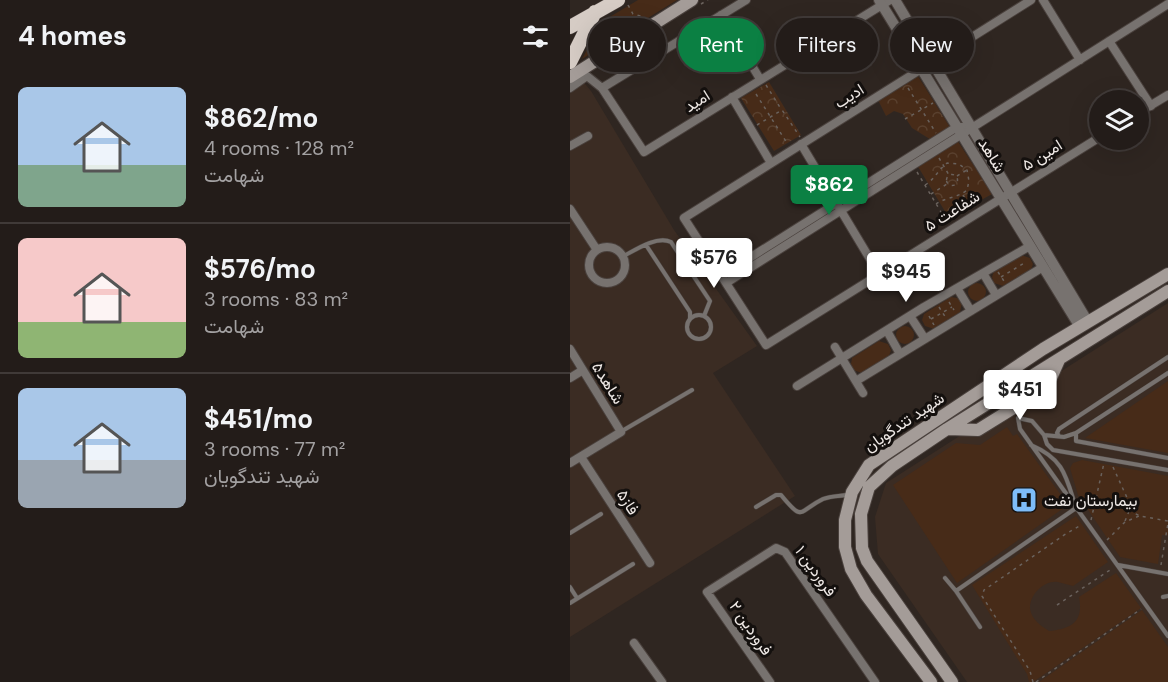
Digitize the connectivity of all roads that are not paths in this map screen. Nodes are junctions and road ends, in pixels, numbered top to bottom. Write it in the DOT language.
graph roads {
  1 [pos="618,0"];
  2 [pos="692,0"];
  3 [pos="746,0"];
  4 [pos="895,0"];
  5 [pos="1031,0"];
  6 [pos="1043,0"];
  7 [pos="884,2"];
  8 [pos="1168,4"];
  9 [pos="595,12"];
  10 [pos="721,15"];
  11 [pos="893,18"];
  12 [pos="906,18"];
  13 [pos="570,27"];
  14 [pos="974,36"];
  15 [pos="1109,41"];
  16 [pos="1080,60"];
  17 [pos="570,62"];
  18 [pos="915,72"];
  19 [pos="923,72"];
  20 [pos="939,72"];
  21 [pos="570,77"];
  22 [pos="763,82"];
  23 [pos="570,88"];
  24 [pos="602,88"];
  25 [pos="1168,95"];
  26 [pos="732,97"];
  27 [pos="1151,106"];
  28 [pos="972,128"];
  29 [pos="960,131"];
  30 [pos="588,136"];
  31 [pos="802,143"];
  32 [pos="1089,144"];
  33 [pos="570,146"];
  34 [pos="771,163"];
  35 [pos="1005,195"];
  36 [pos="839,207"];
  37 [pos="570,209"];
  38 [pos="646,245"];
  39 [pos="1030,246"];
  40 [pos="597,250"];
  41 [pos="622,256"];
  42 [pos="1043,267"];
  43 [pos="983,273"];
  44 [pos="879,274"];
  45 [pos="1168,274"];
  46 [pos="724,279"];
  47 [pos="957,288"];
  48 [pos="1168,291"];
  49 [pos="996,295"];
  50 [pos="971,310"];
  51 [pos="704,316"];
  52 [pos="910,316"];
  53 [pos="690,318"];
  54 [pos="1084,324"];
  55 [pos="887,331"];
  56 [pos="925,339"];
  57 [pos="836,348"];
  58 [pos="570,350"];
  59 [pos="900,354"];
  60 [pos="1168,357"];
  61 [pos="842,358"];
  62 [pos="1060,359"];
  63 [pos="583,370"];
  64 [pos="1168,373"];
  65 [pos="570,378"];
  66 [pos="856,381"];
  67 [pos="994,382"];
  68 [pos="797,386"];
  69 [pos="692,390"];
  70 [pos="863,393"];
  71 [pos="1002,394"];
  72 [pos="1016,419"];
  73 [pos="1032,421"];
  74 [pos="946,429"];
  75 [pos="621,432"];
  76 [pos="1076,434"];
  77 [pos="1044,435"];
  78 [pos="1059,436"];
  79 [pos="1031,445"];
  80 [pos="883,456"];
  81 [pos="581,457"];
  82 [pos="1168,458"];
  83 [pos="570,463"];
  84 [pos="892,466"];
  85 [pos="1168,470"];
  86 [pos="851,495"];
  87 [pos="756,507"];
  88 [pos="1076,508"];
  89 [pos="601,514"];
  90 [pos="570,533"];
  91 [pos="867,561"];
  92 [pos="650,563"];
  93 [pos="633,564"];
  94 [pos="1117,565"];
  95 [pos="851,568"];
  96 [pos="1168,574"];
  97 [pos="945,578"];
  98 [pos="570,587"];
  99 [pos="956,591"];
  100 [pos="707,592"];
  101 [pos="577,598"];
  102 [pos="570,603"];
  103 [pos="980,627"];
  104 [pos="1168,636"];
  105 [pos="634,643"];
  106 [pos="662,682"];
  107 [pos="770,682"];
  108 [pos="876,682"];
  109 [pos="931,682"];
  110 [pos="952,682"];
  1 -- 9 [label="highway"];
  2 -- 21 [label="main road"];
  3 -- 10 [label="street"];
  4 -- 12 [label="street, شاهد"];
  5 -- 14 [label="street, ادیب"];
  6 -- 16 [label="street"];
  7 -- 11 [label="street, شاهد"];
  7 -- 22 [label="street, امید"];
  8 -- 15 [label="street"];
  9 -- 13 [label="highway"];
  9 -- 17 [label="highway"];
  10 -- 22 [label="street"];
  10 -- 24 [label="street"];
  15 -- 16 [label="street"];
  15 -- 27 [label="street"];
  16 -- 28 [label="street"];
  18 -- 31 [label="street, ادیب"];
  19 -- 29 [label="street, شاهد"];
  20 -- 28 [label="street, شاهد"];
  22 -- 26 [label="street, امید"];
  23 -- 24 [label="street"];
  24 -- 26 [label="street, امید"];
  25 -- 27 [label="street"];
  26 -- 34 [label="street"];
  28 -- 29 [label="street"];
  28 -- 35 [label="street, شاهد"];
  29 -- 35 [label="street, شاهد"];
  29 -- 36 [label="street"];
  29 -- 36 [label="street"];
  30 -- 33 [label="street"];
  31 -- 34 [label="street, ادیب"];
  31 -- 36 [label="street"];
  32 -- 35 [label="street, امین ۵"];
  34 -- 46 [label="street, ادیب"];
  35 -- 39 [label="street, شاهد"];
  35 -- 44 [label="street, شفاعت ۵"];
  35 -- 54 [label="street, شاهد"];
  36 -- 44 [label="street"];
  36 -- 46 [label="street"];
  37 -- 40 [label="street"];
  38 -- 41 [label="lane"];
  38 -- 51 [label="lane"];
  38 -- 53 [label="lane"];
  39 -- 42 [label="street, شاهد"];
  39 -- 43 [label="street"];
  40 -- 41 [label="street"];
  40 -- 41 [label="street"];
  42 -- 49 [label="street"];
  42 -- 54 [label="street, شاهد"];
  43 -- 47 [label="street"];
  43 -- 49 [label="street"];
  44 -- 46 [label="street, شفاعت ۵"];
  45 -- 54 [label="main road, شهید تندگویان"];
  47 -- 50 [label="street"];
  47 -- 52 [label="street"];
  48 -- 62 [label="main road, شهید تندگویان"];
  49 -- 50 [label="street"];
  50 -- 56 [label="street"];
  51 -- 53 [label="lane"];
  51 -- 53 [label="lane"];
  52 -- 55 [label="street"];
  52 -- 56 [label="street"];
  54 -- 67 [label="main road, شهید تندگویان"];
  55 -- 59 [label="street"];
  55 -- 61 [label="street"];
  56 -- 59 [label="street"];
  57 -- 61 [label="street"];
  58 -- 63 [label="street, شاهد۵"];
  59 -- 66 [label="street"];
  60 -- 78 [label="lane"];
  61 -- 66 [label="street"];
  61 -- 68 [label="street"];
  62 -- 71 [label="main road, شهید تندگویان"];
  62 -- 72 [label="main road"];
  63 -- 65 [label="street"];
  63 -- 75 [label="street, شاهد۵"];
  64 -- 76 [label="lane"];
  66 -- 70 [label="street"];
  67 -- 71 [label="main road"];
  67 -- 80 [label="main road, شهید تندگویان"];
  69 -- 75 [label="lane"];
  71 -- 72 [label="main road"];
  71 -- 74 [label="main road, شهید تندگویان"];
  72 -- 73 [label="lane"];
  72 -- 73 [label="lane"];
  72 -- 74 [label="main road"];
  72 -- 79 [label="lane"];
  73 -- 77 [label="lane"];
  74 -- 84 [label="main road, شهید تندگویان"];
  75 -- 81 [label="street"];
  76 -- 78 [label="lane"];
  76 -- 82 [label="lane"];
  77 -- 78 [label="lane"];
  77 -- 85 [label="lane"];
  79 -- 88 [label="lane"];
  79 -- 88 [label="lane"];
  80 -- 84 [label="main road"];
  80 -- 86 [label="main road, شهید تندگویان"];
  81 -- 83 [label="street"];
  81 -- 92 [label="street, فاز۵"];
  84 -- 91 [label="main road, شهید تندگویان"];
  86 -- 87 [label="lane"];
  86 -- 95 [label="main road, شهید تندگویان"];
  88 -- 94 [label="lane"];
  88 -- 99 [label="lane"];
  89 -- 90 [label="lane"];
  91 -- 95 [label="main road"];
  91 -- 110 [label="main road, شهید تندگویان"];
  93 -- 101 [label="lane"];
  94 -- 96 [label="lane"];
  94 -- 104 [label="lane"];
  95 -- 109 [label="main road, شهید تندگویان"];
  97 -- 99 [label="lane"];
  98 -- 101 [label="lane"];
  99 -- 103 [label="lane"];
  100 -- 107 [label="street, فروردین ۲"];
  100 -- 108 [label="street, فروردین ۱"];
  101 -- 102 [label="lane"];
  105 -- 106 [label="street"];
}
